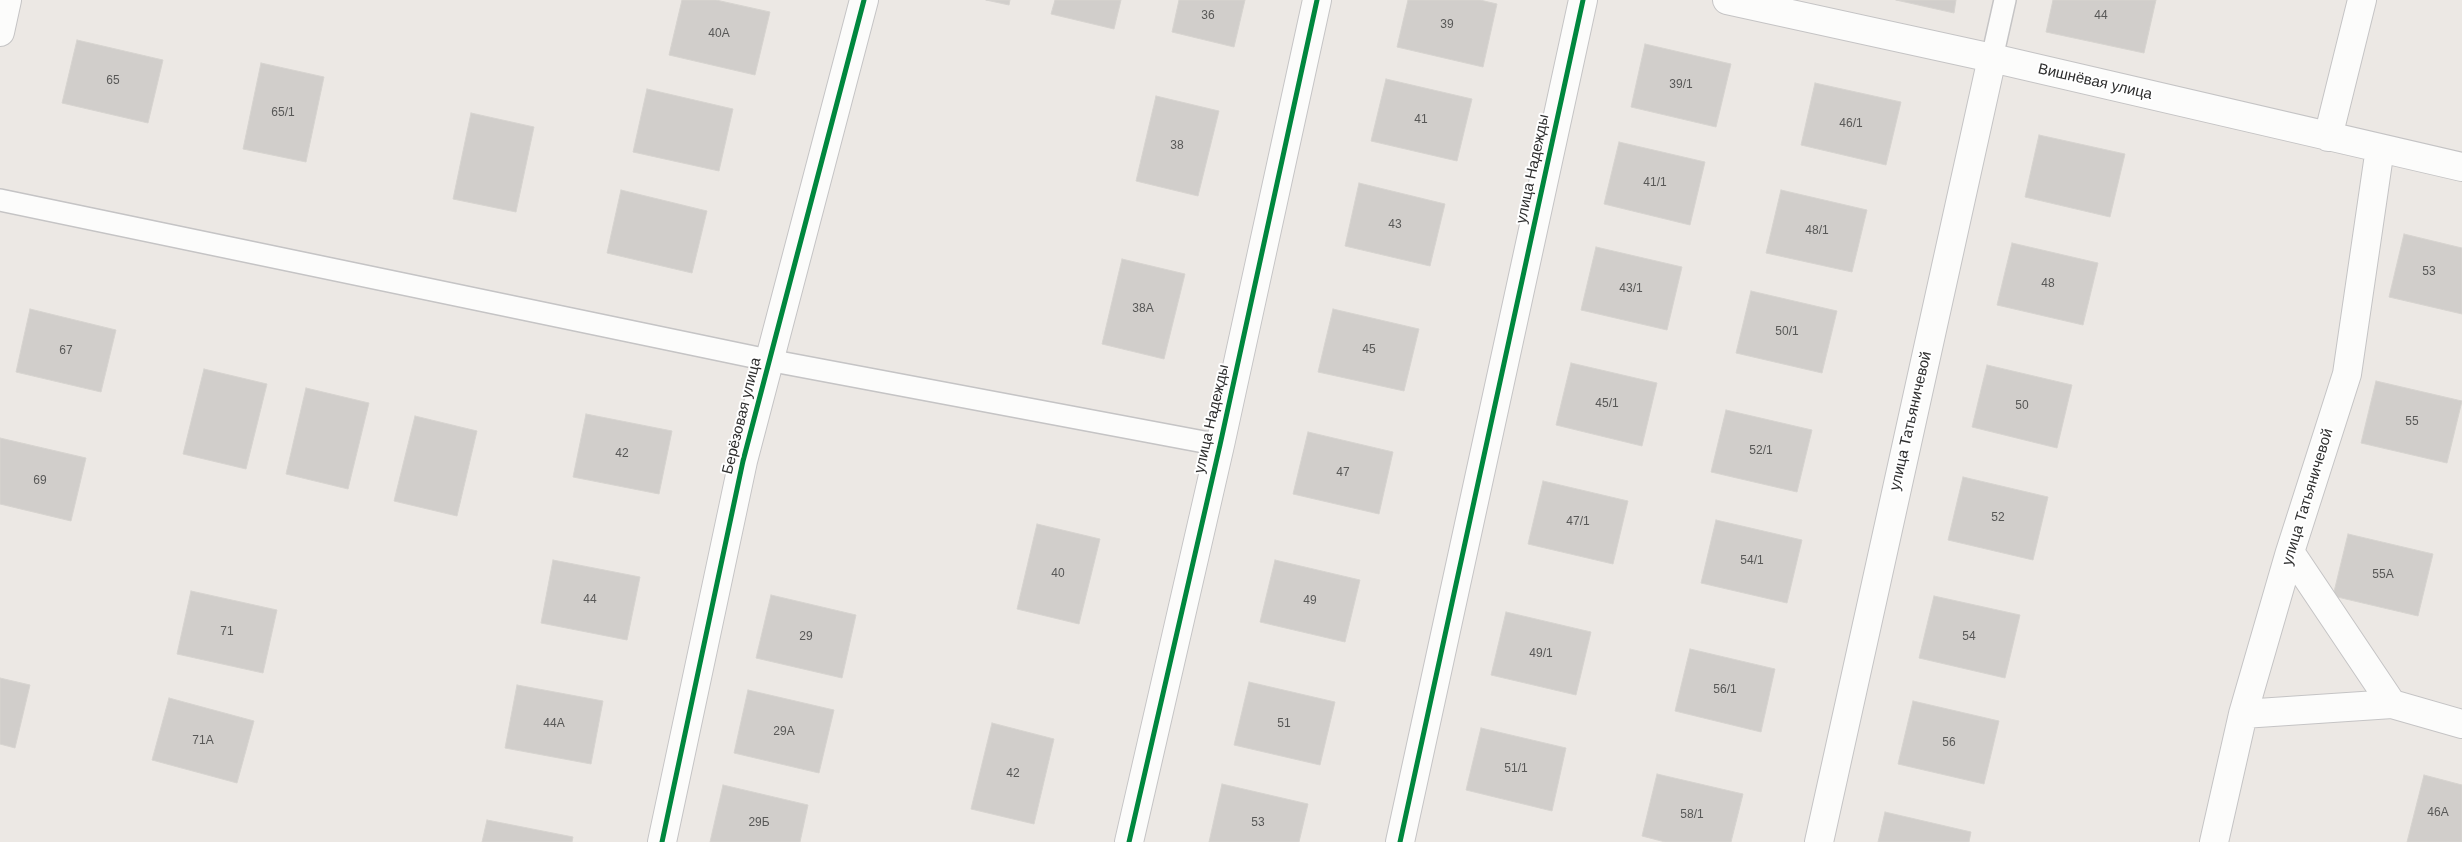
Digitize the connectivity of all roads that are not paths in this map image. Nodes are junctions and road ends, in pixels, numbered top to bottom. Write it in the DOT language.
graph roads {
  1 [pos="7,0"];
  2 [pos="864,0"];
  3 [pos="1318,0"];
  4 [pos="1582,0"];
  5 [pos="1728,0"];
  6 [pos="2005,0"];
  7 [pos="2362,0"];
  8 [pos="0,32"];
  9 [pos="1992,58"];
  10 [pos="2328,137"];
  11 [pos="2380,148"];
  12 [pos="2462,167"];
  13 [pos="0,200"];
  14 [pos="768,360"];
  15 [pos="1220,445"];
  16 [pos="2290,552"];
  17 [pos="2392,704"];
  18 [pos="2243,714"];
  19 [pos="2462,724"];
  20 [pos="662,842"];
  21 [pos="1129,842"];
  22 [pos="1400,842"];
  23 [pos="1819,842"];
  24 [pos="2214,842"];
  1 -- 8 [label="street"];
  2 -- 14 [label="street, Берёзовая улица"];
  3 -- 15 [label="street, улица Надежды"];
  4 -- 22 [label="street, улица Надежды"];
  5 -- 9 [label="street, Вишнёвая улица"];
  6 -- 9 [label="lane, улица Татьяничевой"];
  7 -- 10 [label="street"];
  9 -- 10 [label="street, Вишнёвая улица"];
  9 -- 23 [label="street, улица Татьяничевой"];
  10 -- 11 [label="street, Вишнёвая улица"];
  11 -- 12 [label="street, Вишнёвая улица"];
  11 -- 16 [label="street, улица Татьяничевой"];
  13 -- 14 [label="lane"];
  14 -- 15 [label="lane"];
  14 -- 20 [label="street, Берёзовая улица"];
  15 -- 21 [label="street, улица Надежды"];
  16 -- 17 [label="street"];
  16 -- 18 [label="street, улица Татьяничевой"];
  17 -- 18 [label="street"];
  17 -- 19 [label="street"];
  18 -- 24 [label="street, улица Татьяничевой"];
}
